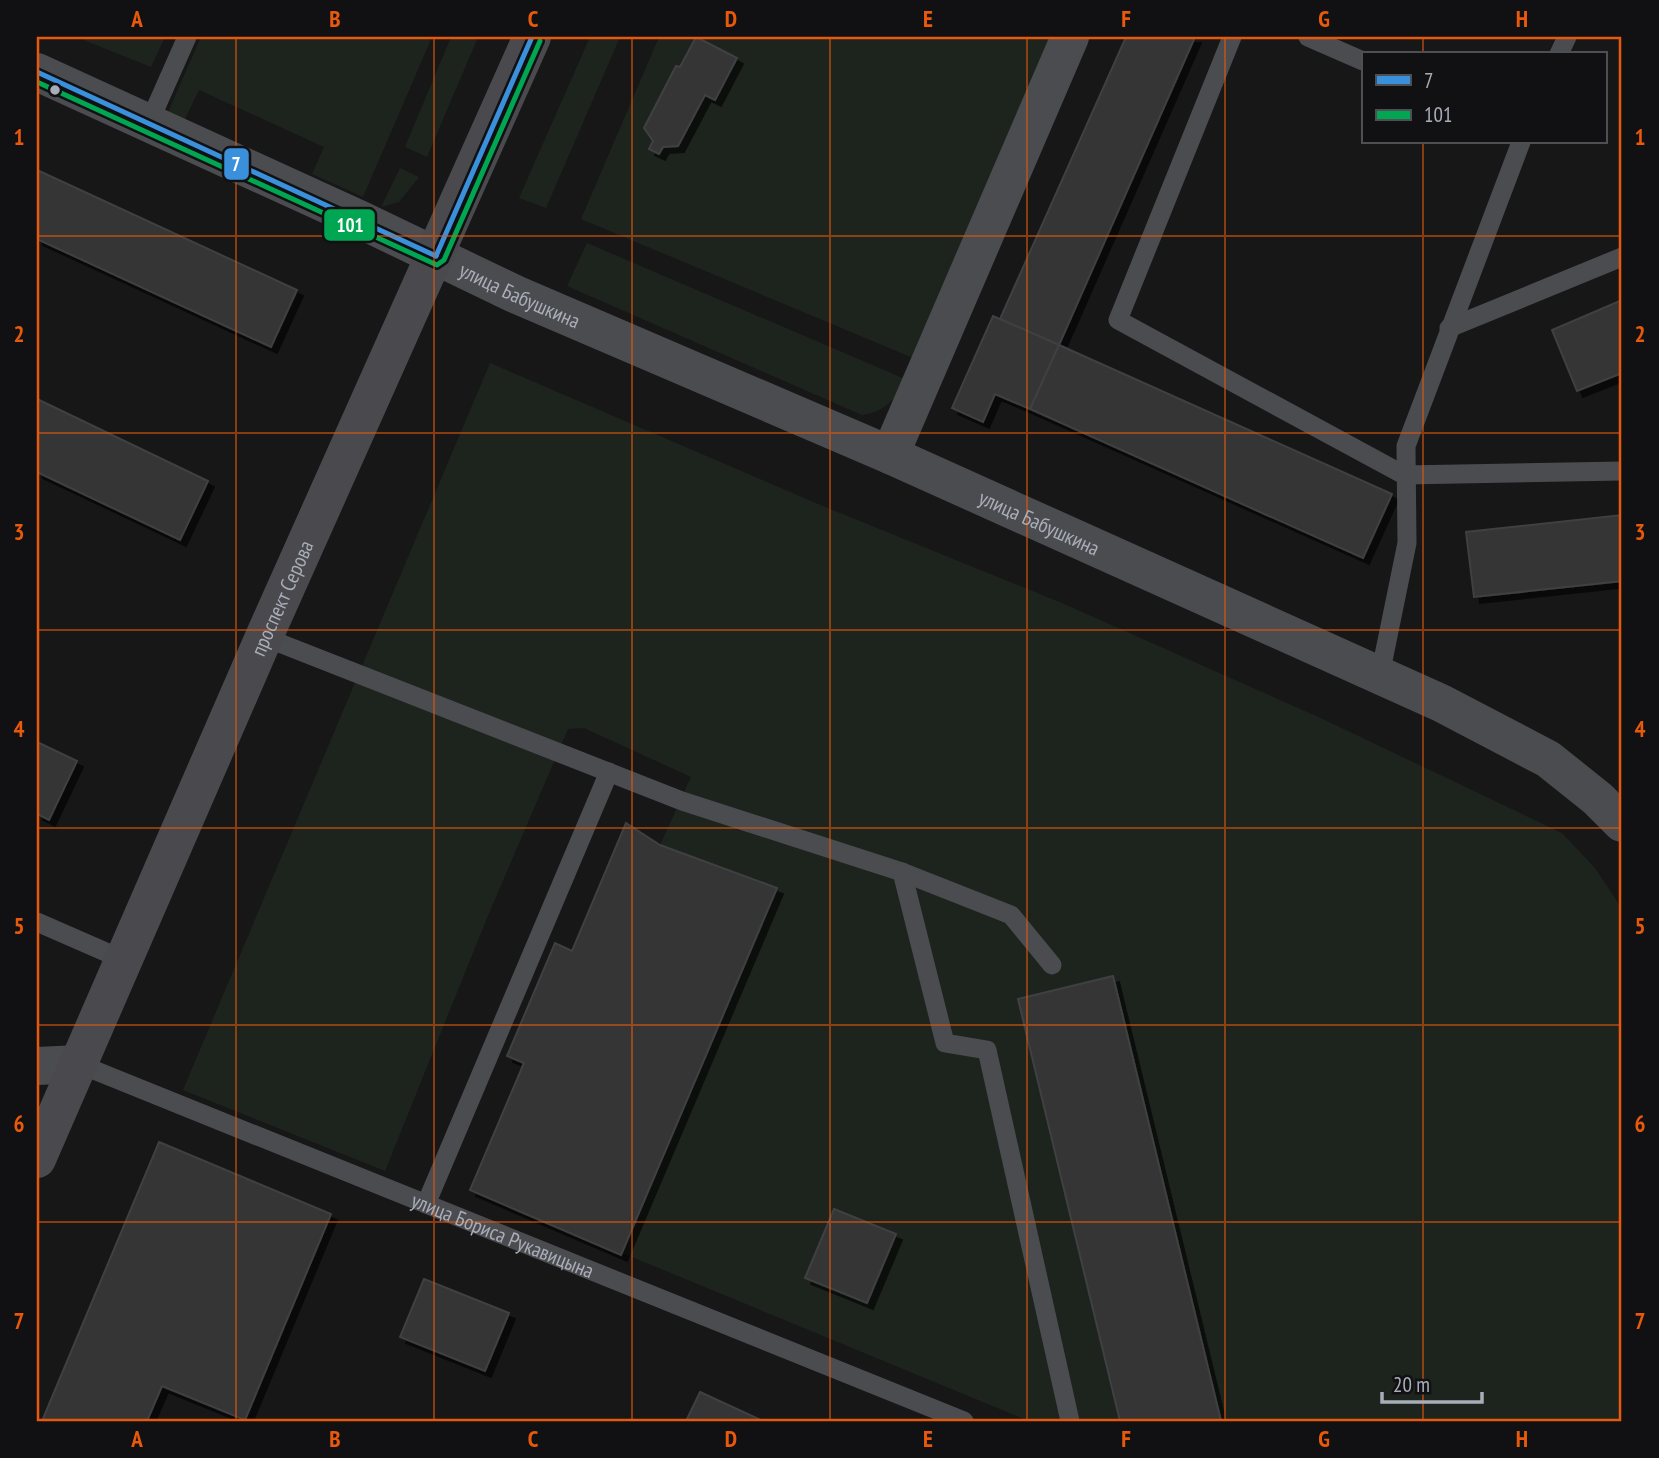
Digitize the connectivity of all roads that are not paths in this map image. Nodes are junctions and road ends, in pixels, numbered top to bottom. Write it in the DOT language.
graph roads {
  1 [pos="187,37"];
  2 [pos="532,37"];
  3 [pos="1070,37"];
  4 [pos="1232,37"];
  5 [pos="1308,37"];
  6 [pos="1362,61"];
  7 [pos="37,72"];
  8 [pos="148,125"];
  9 [pos="1520,144"];
  10 [pos="436,256"];
  11 [pos="1622,257"];
  12 [pos="1449,328"];
  13 [pos="890,455"];
  14 [pos="1622,471"];
  15 [pos="1404,475"];
  16 [pos="264,637"];
  17 [pos="1380,675"];
  18 [pos="609,772"];
  19 [pos="1622,824"];
  20 [pos="902,873"];
  21 [pos="37,922"];
  22 [pos="124,960"];
  23 [pos="1052,965"];
  24 [pos="79,1064"];
  25 [pos="37,1066"];
  26 [pos="37,1159"];
  27 [pos="426,1204"];
  28 [pos="964,1421"];
  29 [pos="1070,1421"];
  1 -- 8 [label="lane"];
  2 -- 10 [label="main road, проспект Серова"];
  3 -- 13 [label="street"];
  4 -- 15 [label="lane"];
  5 -- 6 [label="lane"];
  7 -- 8 [label="street, улица Бабушкина"];
  8 -- 10 [label="street, улица Бабушкина"];
  9 -- 12 [label="lane"];
  10 -- 13 [label="street, улица Бабушкина"];
  10 -- 16 [label="main road, проспект Серова"];
  11 -- 12 [label="lane"];
  12 -- 15 [label="lane"];
  13 -- 17 [label="street, улица Бабушкина"];
  14 -- 15 [label="lane"];
  15 -- 17 [label="lane"];
  16 -- 18 [label="lane"];
  16 -- 22 [label="main road, проспект Серова"];
  17 -- 19 [label="street, улица Бабушкина"];
  18 -- 20 [label="lane"];
  18 -- 27 [label="lane"];
  20 -- 23 [label="lane"];
  20 -- 29 [label="lane"];
  21 -- 22 [label="lane"];
  22 -- 24 [label="main road, проспект Серова"];
  24 -- 25 [label="street, улица Бориса Рукавицына"];
  24 -- 26 [label="main road, проспект Серова"];
  24 -- 27 [label="lane, улица Бориса Рукавицына"];
  27 -- 28 [label="lane, улица Бориса Рукавицына"];
}
